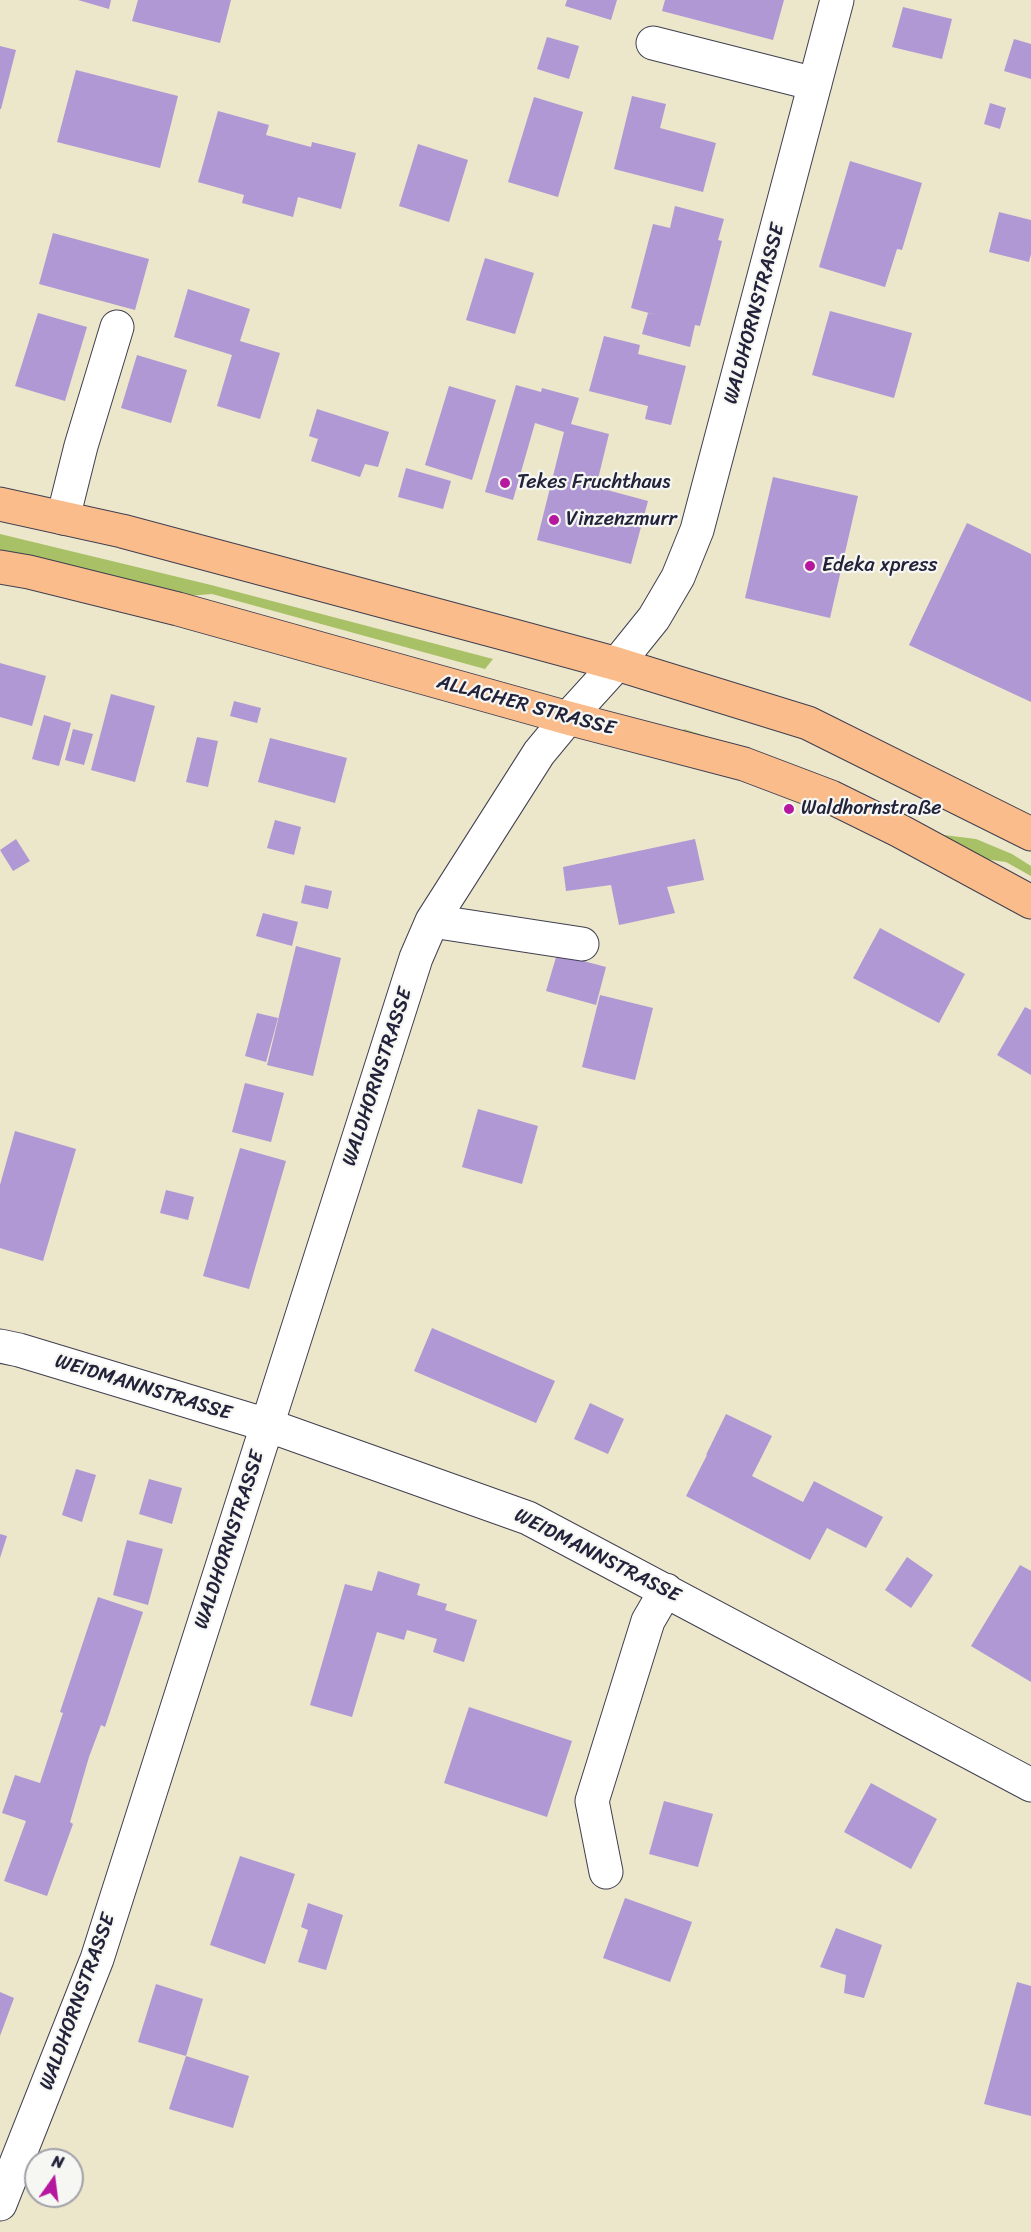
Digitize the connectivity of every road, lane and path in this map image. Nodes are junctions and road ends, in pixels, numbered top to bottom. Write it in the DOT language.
graph roads {
  1 [pos="837,0"];
  2 [pos="653,43"];
  3 [pos="815,84"];
  4 [pos="117,327"];
  5 [pos="0,504"];
  6 [pos="63,518"];
  7 [pos="0,567"];
  8 [pos="617,664"];
  9 [pos="568,718"];
  10 [pos="1031,834"];
  11 [pos="1031,902"];
  12 [pos="432,921"];
  13 [pos="582,944"];
  14 [pos="0,1346"];
  15 [pos="267,1425"];
  16 [pos="666,1590"];
  17 [pos="1031,1785"];
  18 [pos="606,1872"];
  19 [pos="0,2204"];
  1 -- 3 [label="street, WALDHORNSTRASSE"];
  2 -- 3 [label="street"];
  3 -- 8 [label="street, WALDHORNSTRASSE"];
  4 -- 6 [label="street"];
  5 -- 6 [label="main road"];
  6 -- 8 [label="main road"];
  7 -- 9 [label="main road, ALLACHER STRASSE"];
  8 -- 9 [label="street, WALDHORNSTRASSE"];
  8 -- 10 [label="main road"];
  9 -- 11 [label="main road, ALLACHER STRASSE"];
  9 -- 12 [label="street, WALDHORNSTRASSE"];
  12 -- 13 [label="street"];
  12 -- 15 [label="street, WALDHORNSTRASSE"];
  14 -- 15 [label="street, WEIDMANNSTRASSE"];
  15 -- 16 [label="street, WEIDMANNSTRASSE"];
  15 -- 19 [label="street, WALDHORNSTRASSE"];
  16 -- 17 [label="street, WEIDMANNSTRASSE"];
  16 -- 18 [label="street"];
}
